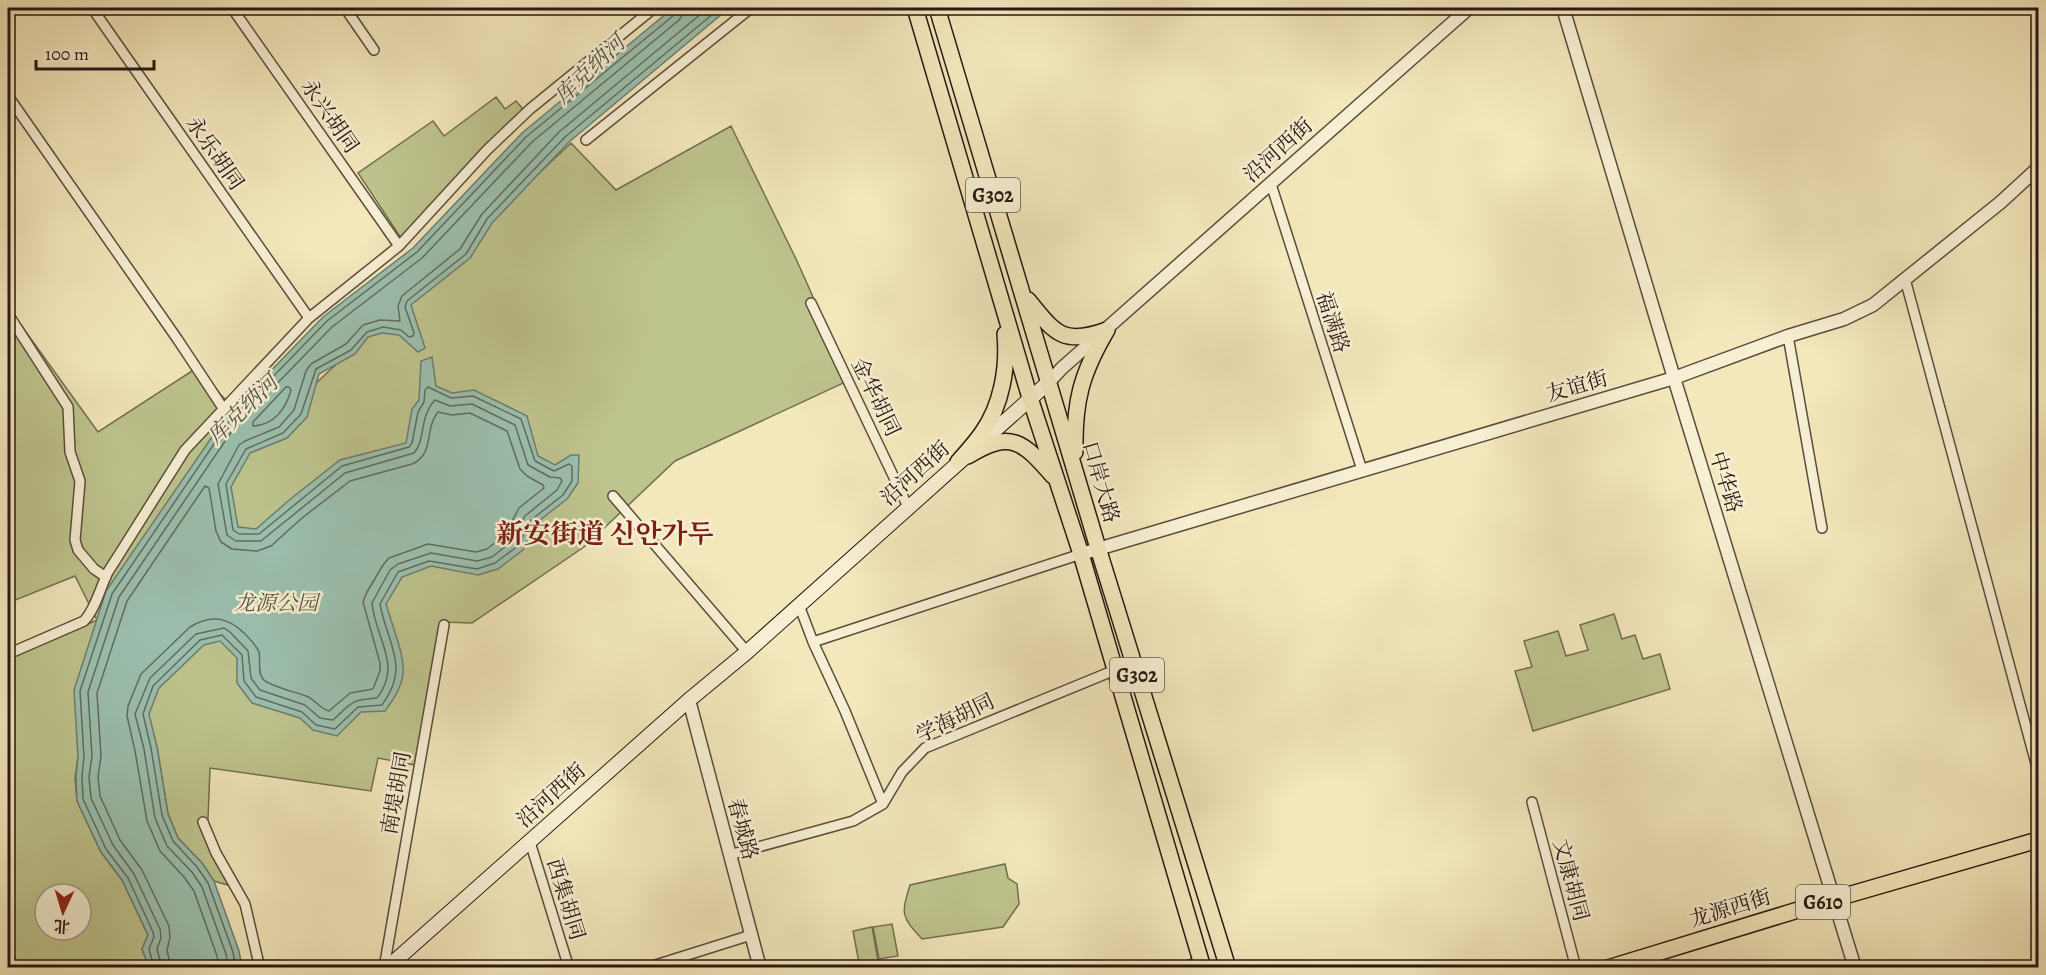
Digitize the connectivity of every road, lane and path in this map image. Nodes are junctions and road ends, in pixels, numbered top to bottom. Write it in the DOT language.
graph roads {
  1 [pos="92,8"];
  2 [pos="232,8"];
  3 [pos="345,8"];
  4 [pos="654,8"];
  5 [pos="751,8"];
  6 [pos="915,8"];
  7 [pos="937,8"];
  8 [pos="1469,8"];
  9 [pos="1563,8"];
  10 [pos="374,50"];
  11 [pos="8,96"];
  12 [pos="586,140"];
  13 [pos="2038,168"];
  14 [pos="1271,184"];
  15 [pos="399,246"];
  16 [pos="1905,279"];
  17 [pos="1023,294"];
  18 [pos="811,303"];
  19 [pos="1002,303"];
  20 [pos="8,314"];
  21 [pos="309,318"];
  22 [pos="1107,330"];
  23 [pos="1788,336"];
  24 [pos="1674,378"];
  25 [pos="1049,382"];
  26 [pos="1030,398"];
  27 [pos="223,408"];
  28 [pos="958,462"];
  29 [pos="1362,470"];
  30 [pos="1076,473"];
  31 [pos="1059,483"];
  32 [pos="613,496"];
  33 [pos="908,507"];
  34 [pos="1822,528"];
  35 [pos="1098,548"];
  36 [pos="1081,554"];
  37 [pos="106,577"];
  38 [pos="799,605"];
  39 [pos="444,625"];
  40 [pos="813,642"];
  41 [pos="747,652"];
  42 [pos="8,654"];
  43 [pos="1115,670"];
  44 [pos="689,700"];
  45 [pos="2038,771"];
  46 [pos="1532,802"];
  47 [pos="883,804"];
  48 [pos="203,822"];
  49 [pos="2038,840"];
  50 [pos="530,842"];
  51 [pos="729,855"];
  52 [pos="1834,899"];
  53 [pos="751,935"];
  54 [pos="1202,964"];
  55 [pos="258,968"];
  56 [pos="385,968"];
  57 [pos="569,968"];
  58 [pos="646,968"];
  59 [pos="760,968"];
  60 [pos="1182,968"];
  61 [pos="1228,968"];
  62 [pos="1576,968"];
  63 [pos="1608,968"];
  64 [pos="1855,968"];
  1 -- 21 [label="street, 永乐胡同"];
  2 -- 15 [label="street, 永兴胡同"];
  3 -- 10 [label="street"];
  4 -- 15 [label="street"];
  5 -- 12 [label="street"];
  6 -- 19 [label="highway, 口岸大路 / G302"];
  7 -- 17 [label="highway, 口岸大路 / G302"];
  8 -- 14 [label="street, 沿河西街"];
  9 -- 24 [label="street, 中华路"];
  11 -- 27 [label="street"];
  13 -- 16 [label="street, 友谊街"];
  14 -- 22 [label="street, 沿河西街"];
  14 -- 29 [label="street, 福满路"];
  15 -- 21 [label="street"];
  16 -- 23 [label="street, 友谊街"];
  16 -- 45 [label="street"];
  17 -- 22 [label="highway"];
  17 -- 25 [label="highway, 口岸大路 / G302"];
  18 -- 33 [label="street, 金华胡同"];
  19 -- 26 [label="highway, 口岸大路 / G302"];
  19 -- 28 [label="highway"];
  20 -- 37 [label="street"];
  21 -- 27 [label="street"];
  22 -- 25 [label="street, 沿河西街"];
  22 -- 30 [label="highway"];
  23 -- 24 [label="street, 友谊街"];
  23 -- 34 [label="street"];
  24 -- 29 [label="street, 友谊街"];
  24 -- 52 [label="street, 中华路"];
  25 -- 26 [label="main road, 沿河西街"];
  25 -- 30 [label="highway, 口岸大路 / G302"];
  26 -- 28 [label="main road, 沿河西街"];
  26 -- 31 [label="highway, 口岸大路 / G302"];
  27 -- 37 [label="street"];
  28 -- 31 [label="highway"];
  28 -- 33 [label="main road, 沿河西街"];
  29 -- 35 [label="street, 友谊街"];
  30 -- 35 [label="highway, 口岸大路 / G302"];
  31 -- 36 [label="highway, 口岸大路 / G302"];
  32 -- 41 [label="street"];
  33 -- 38 [label="main road, 沿河西街"];
  35 -- 36 [label="street, 友谊街"];
  35 -- 61 [label="highway, 口岸大路 / G302"];
  36 -- 40 [label="street"];
  36 -- 43 [label="highway, 口岸大路 / G302"];
  37 -- 42 [label="street"];
  38 -- 40 [label="street"];
  38 -- 41 [label="main road, 沿河西街"];
  39 -- 56 [label="street, 南堤胡同"];
  40 -- 47 [label="street"];
  41 -- 44 [label="main road, 沿河西街"];
  43 -- 47 [label="street, 学海胡同"];
  43 -- 54 [label="highway, 口岸大路 / G302"];
  44 -- 50 [label="main road, 沿河西街"];
  44 -- 51 [label="street, 春城路"];
  46 -- 62 [label="street, 文康胡同"];
  47 -- 51 [label="street, 学海胡同"];
  48 -- 55 [label="street"];
  49 -- 52 [label="highway, 龙源西街 / G610"];
  50 -- 56 [label="main road, 沿河西街"];
  50 -- 57 [label="street, 西集胡同"];
  51 -- 53 [label="street, 春城路"];
  52 -- 63 [label="highway, 龙源西街 / G610"];
  52 -- 64 [label="street, 中华路"];
  53 -- 58 [label="street"];
  53 -- 59 [label="street, 春城路"];
  54 -- 60 [label="street"];
}
